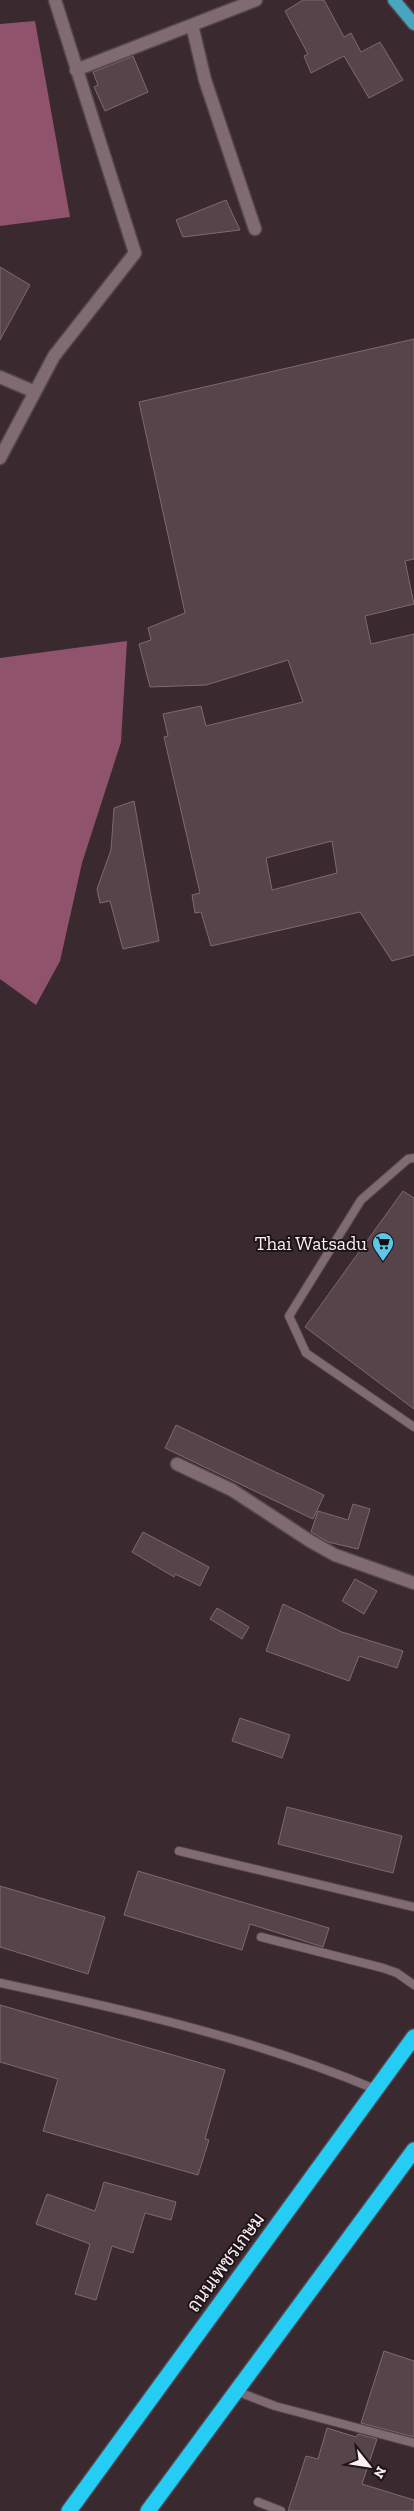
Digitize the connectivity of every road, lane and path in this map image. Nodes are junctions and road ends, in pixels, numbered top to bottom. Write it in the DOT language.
graph roads {
  1 [pos="55,0"];
  2 [pos="256,0"];
  3 [pos="394,0"];
  4 [pos="414,24"];
  5 [pos="192,25"];
  6 [pos="76,70"];
  7 [pos="256,229"];
  8 [pos="0,376"];
  9 [pos="35,392"];
  10 [pos="0,458"];
  11 [pos="414,1158"];
  12 [pos="414,1427"];
  13 [pos="177,1464"];
  14 [pos="414,1583"];
  15 [pos="179,1851"];
  16 [pos="414,1907"];
  17 [pos="260,1937"];
  18 [pos="0,1983"];
  19 [pos="414,1985"];
  20 [pos="414,2036"];
  21 [pos="375,2089"];
  22 [pos="414,2150"];
  23 [pos="236,2391"];
  24 [pos="414,2443"];
  25 [pos="258,2502"];
  26 [pos="69,2511"];
  27 [pos="148,2511"];
  28 [pos="281,2511"];
  1 -- 6 [label="street"];
  2 -- 5 [label="street"];
  3 -- 4 [label="main road"];
  5 -- 6 [label="street"];
  5 -- 7 [label="street"];
  6 -- 9 [label="street"];
  8 -- 9 [label="street"];
  9 -- 10 [label="street"];
  11 -- 12 [label="lane"];
  13 -- 14 [label="street"];
  15 -- 16 [label="lane"];
  17 -- 19 [label="lane"];
  18 -- 21 [label="lane"];
  20 -- 21 [label="highway, ถนนเพชรเกษม"];
  21 -- 26 [label="highway, ถนนเพชรเกษม"];
  22 -- 23 [label="highway"];
  23 -- 24 [label="lane"];
  23 -- 27 [label="highway"];
  25 -- 28 [label="lane"];
}
